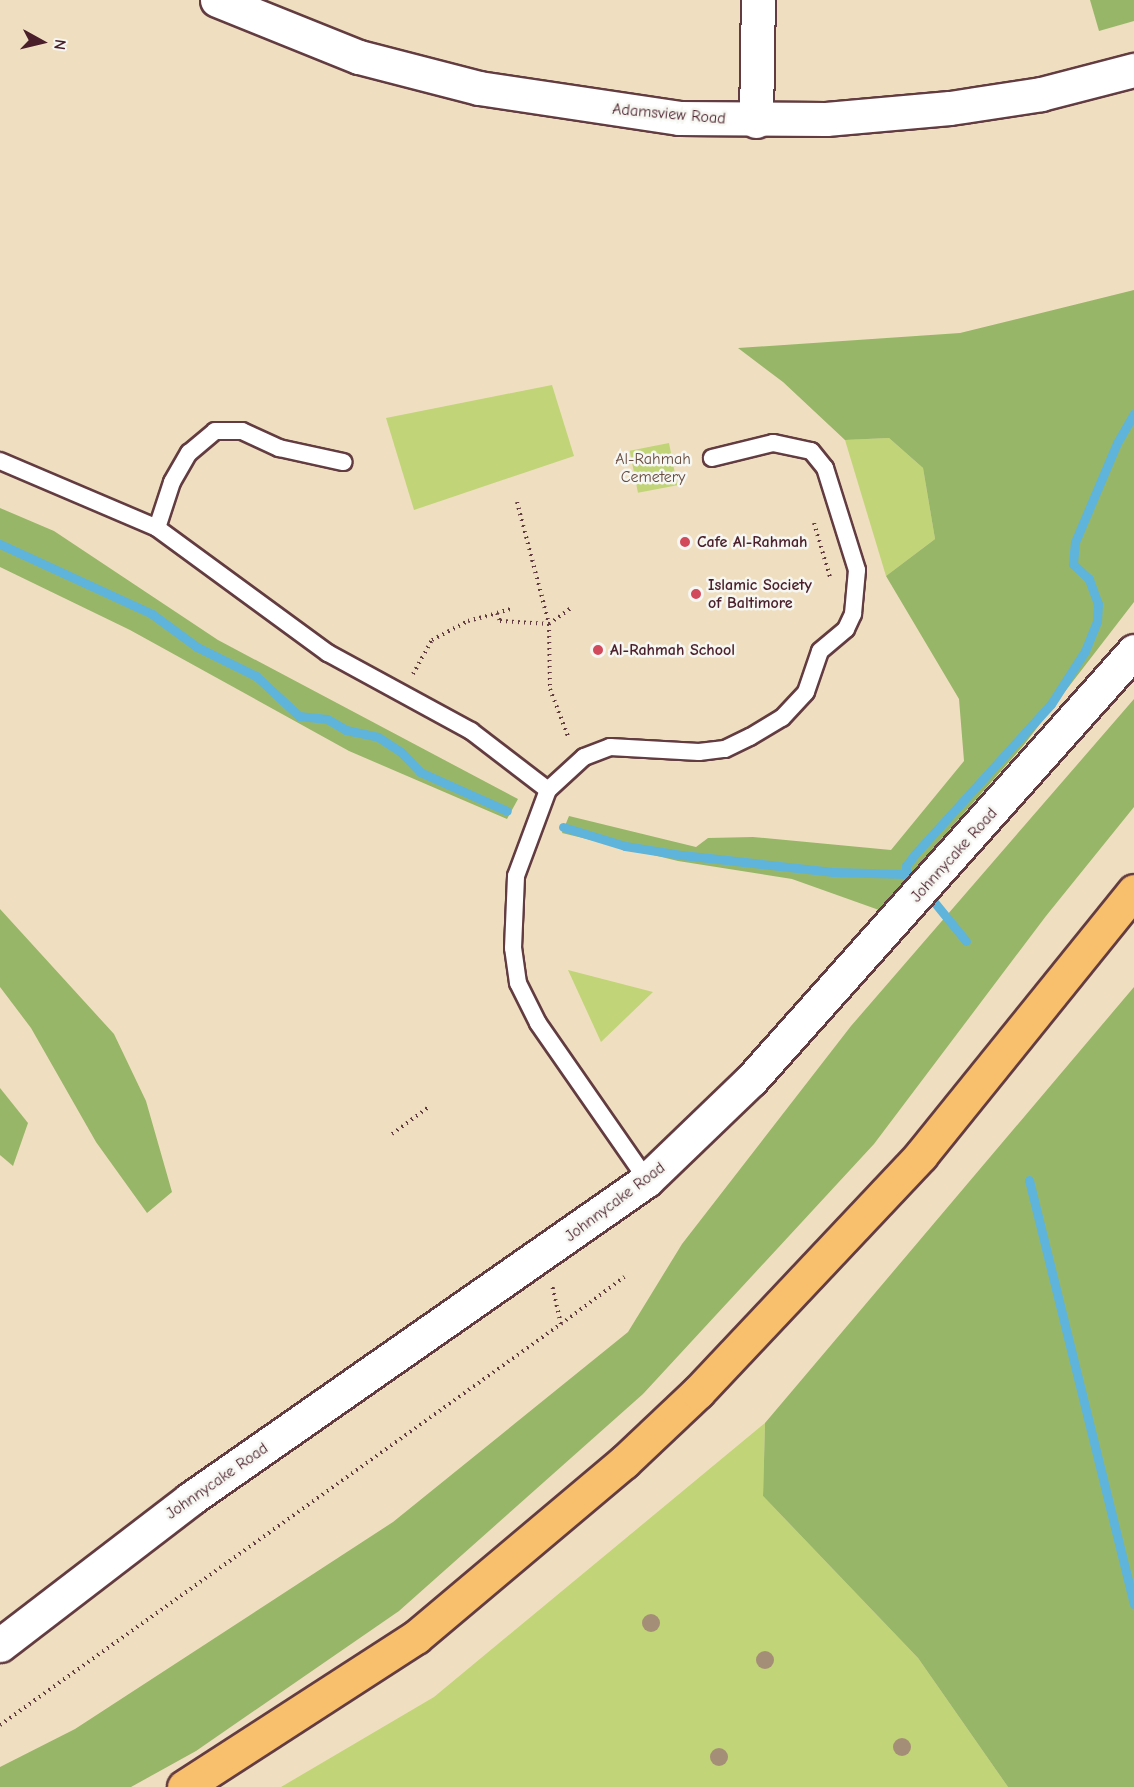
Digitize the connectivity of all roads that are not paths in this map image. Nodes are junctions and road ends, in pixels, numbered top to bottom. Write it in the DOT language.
graph roads {
  1 [pos="217,0"];
  2 [pos="758,0"];
  3 [pos="1134,70"];
  4 [pos="756,121"];
  5 [pos="712,458"];
  6 [pos="0,461"];
  7 [pos="343,462"];
  8 [pos="157,528"];
  9 [pos="1134,651"];
  10 [pos="548,790"];
  11 [pos="1134,891"];
  12 [pos="647,1180"];
  13 [pos="0,1645"];
  14 [pos="184,1787"];
  1 -- 4 [label="street, Adamsview Road"];
  2 -- 4 [label="street"];
  3 -- 4 [label="street, Adamsview Road"];
  5 -- 10 [label="lane"];
  6 -- 8 [label="lane"];
  7 -- 8 [label="lane"];
  8 -- 10 [label="lane"];
  9 -- 12 [label="street, Johnnycake Road"];
  10 -- 12 [label="lane"];
  11 -- 14 [label="highway"];
  12 -- 13 [label="street, Johnnycake Road"];
}
